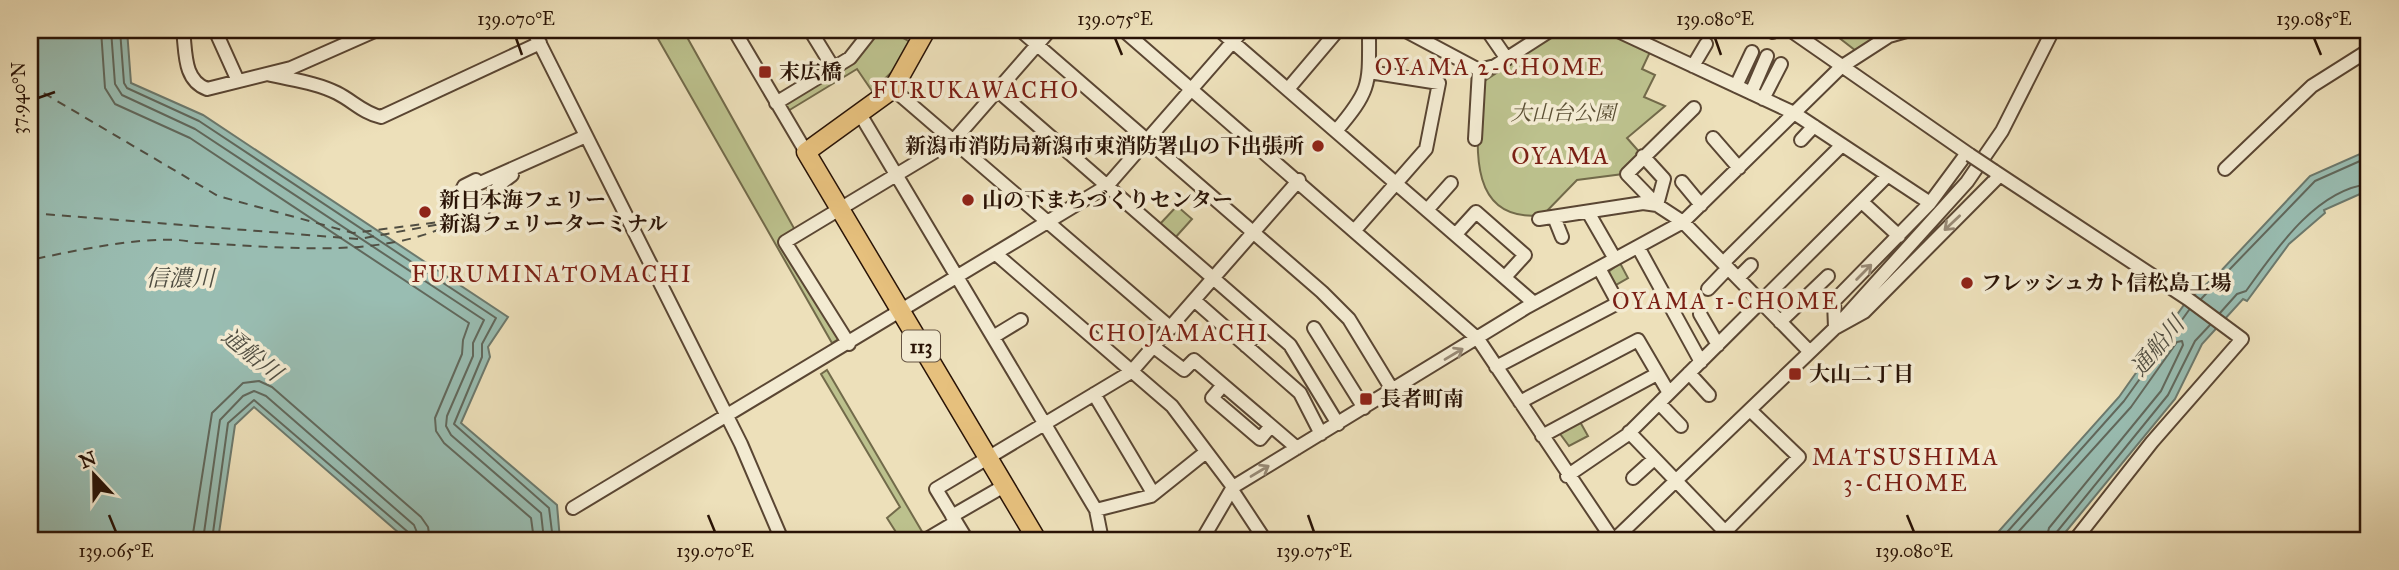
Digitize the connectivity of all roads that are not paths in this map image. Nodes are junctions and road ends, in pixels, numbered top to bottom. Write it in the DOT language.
graph roads {
  1 [pos="183,30"];
  2 [pos="216,30"];
  3 [pos="358,30"];
  4 [pos="377,30"];
  5 [pos="534,30"];
  6 [pos="734,30"];
  7 [pos="810,30"];
  8 [pos="872,30"];
  9 [pos="926,30"];
  10 [pos="1020,30"];
  11 [pos="1050,30"];
  12 [pos="1123,30"];
  13 [pos="1219,30"];
  14 [pos="1243,30"];
  15 [pos="1338,30"];
  16 [pos="1369,30"];
  17 [pos="1404,30"];
  18 [pos="1488,30"];
  19 [pos="1551,30"];
  20 [pos="1616,30"];
  21 [pos="1790,30"];
  22 [pos="1910,30"];
  23 [pos="2053,30"];
  24 [pos="1889,33"];
  25 [pos="1233,42"];
  26 [pos="540,43"];
  27 [pos="1706,44"];
  28 [pos="1037,45"];
  29 [pos="2369,50"];
  30 [pos="1752,52"];
  31 [pos="1768,57"];
  32 [pos="1507,59"];
  33 [pos="1781,65"];
  34 [pos="1693,66"];
  35 [pos="1841,67"];
  36 [pos="834,69"];
  37 [pos="1479,70"];
  38 [pos="1369,72"];
  39 [pos="267,74"];
  40 [pos="241,81"];
  41 [pos="1736,86"];
  42 [pos="893,89"];
  43 [pos="1192,89"];
  44 [pos="1288,89"];
  45 [pos="998,91"];
  46 [pos="1757,96"];
  47 [pos="776,103"];
  48 [pos="1694,108"];
  49 [pos="1794,113"];
  50 [pos="860,114"];
  51 [pos="1814,126"];
  52 [pos="1336,131"];
  53 [pos="586,136"];
  54 [pos="1713,138"];
  55 [pos="1475,139"];
  56 [pos="954,140"];
  57 [pos="1801,140"];
  58 [pos="1147,141"];
  59 [pos="1842,145"];
  60 [pos="806,152"];
  61 [pos="1968,154"];
  62 [pos="1643,156"];
  63 [pos="526,164"];
  64 [pos="1739,167"];
  65 [pos="2225,169"];
  66 [pos="1997,173"];
  67 [pos="897,175"];
  68 [pos="1888,175"];
  69 [pos="1299,180"];
  70 [pos="1682,182"];
  71 [pos="1451,183"];
  72 [pos="1397,184"];
  73 [pos="1107,186"];
  74 [pos="1862,202"];
  75 [pos="1930,203"];
  76 [pos="1657,205"];
  77 [pos="1701,205"];
  78 [pos="840,210"];
  79 [pos="1427,210"];
  80 [pos="1588,212"];
  81 [pos="476,214"];
  82 [pos="1554,217"];
  83 [pos="1539,219"];
  84 [pos="459,220"];
  85 [pos="1049,221"];
  86 [pos="1683,222"];
  87 [pos="1355,230"];
  88 [pos="1252,233"];
  89 [pos="1456,234"];
  90 [pos="1899,236"];
  91 [pos="1562,237"];
  92 [pos="1637,247"];
  93 [pos="996,254"];
  94 [pos="1615,260"];
  95 [pos="1751,265"];
  96 [pos="1599,268"];
  97 [pos="1730,270"];
  98 [pos="957,276"];
  99 [pos="1828,276"];
  100 [pos="1505,277"];
  101 [pos="1213,279"];
  102 [pos="1708,289"];
  103 [pos="1194,300"];
  104 [pos="1761,302"];
  105 [pos="1534,303"];
  106 [pos="901,311"];
  107 [pos="1700,314"];
  108 [pos="1021,320"];
  109 [pos="1780,322"];
  110 [pos="1265,324"];
  111 [pos="1171,328"];
  112 [pos="1314,328"];
  113 [pos="1835,328"];
  114 [pos="993,337"];
  115 [pos="1478,339"];
  116 [pos="849,344"];
  117 [pos="1718,345"];
  118 [pos="1246,346"];
  119 [pos="1154,347"];
  120 [pos="1810,352"];
  121 [pos="1701,362"];
  122 [pos="1496,367"];
  123 [pos="1131,372"];
  124 [pos="1689,373"];
  125 [pos="1657,374"];
  126 [pos="1394,391"];
  127 [pos="1094,394"];
  128 [pos="1709,395"];
  129 [pos="1664,398"];
  130 [pos="1520,402"];
  131 [pos="1364,408"];
  132 [pos="1750,410"];
  133 [pos="727,417"];
  134 [pos="1045,424"];
  135 [pos="1338,424"];
  136 [pos="1681,426"];
  137 [pos="1629,432"];
  138 [pos="1321,434"];
  139 [pos="1542,436"];
  140 [pos="1297,448"];
  141 [pos="1206,452"];
  142 [pos="988,458"];
  143 [pos="1654,459"];
  144 [pos="1567,476"];
  145 [pos="1633,478"];
  146 [pos="1675,480"];
  147 [pos="1004,486"];
  148 [pos="1232,488"];
  149 [pos="1153,493"];
  150 [pos="573,508"];
  151 [pos="1096,510"];
  152 [pos="954,519"];
  153 [pos="1725,538"];
  154 [pos="782,540"];
  155 [pos="930,540"];
  156 [pos="967,540"];
  157 [pos="1037,540"];
  158 [pos="1102,540"];
  159 [pos="1202,540"];
  160 [pos="1265,540"];
  161 [pos="1614,540"];
  162 [pos="2075,540"];
  1 -- 40 [label="street"];
  2 -- 40 [label="street"];
  3 -- 40 [label="street"];
  4 -- 39 [label="street"];
  5 -- 26 [label="street"];
  6 -- 47 [label="street"];
  7 -- 36 [label="street"];
  8 -- 36 [label="street"];
  9 -- 42 [label="highway"];
  10 -- 28 [label="street"];
  11 -- 28 [label="street"];
  12 -- 43 [label="street"];
  13 -- 25 [label="street"];
  14 -- 25 [label="street"];
  15 -- 44 [label="street"];
  16 -- 38 [label="street"];
  17 -- 37 [label="street"];
  18 -- 32 [label="street"];
  19 -- 32 [label="street"];
  20 -- 34 [label="street"];
  21 -- 35 [label="street"];
  22 -- 24 [label="street"];
  23 -- 113 [label="street"];
  24 -- 35 [label="street"];
  25 -- 43 [label="street"];
  25 -- 44 [label="street"];
  26 -- 39 [label="street"];
  26 -- 53 [label="street"];
  27 -- 34 [label="street"];
  28 -- 45 [label="street"];
  28 -- 58 [label="street"];
  29 -- 65 [label="street"];
  30 -- 41 [label="street"];
  31 -- 46 [label="street"];
  32 -- 37 [label="street"];
  33 -- 46 [label="street"];
  34 -- 41 [label="street"];
  35 -- 49 [label="street"];
  35 -- 61 [label="street"];
  36 -- 47 [label="street"];
  37 -- 55 [label="street"];
  38 -- 52 [label="street"];
  38 -- 72 [label="street"];
  39 -- 40 [label="street"];
  41 -- 46 [label="street"];
  42 -- 50 [label="highway"];
  42 -- 56 [label="street"];
  43 -- 58 [label="street"];
  43 -- 69 [label="street"];
  44 -- 52 [label="street"];
  45 -- 56 [label="street"];
  45 -- 73 [label="street"];
  46 -- 49 [label="street"];
  47 -- 60 [label="street"];
  48 -- 62 [label="street"];
  49 -- 51 [label="street"];
  49 -- 64 [label="street"];
  50 -- 60 [label="highway"];
  50 -- 67 [label="street"];
  51 -- 57 [label="street"];
  51 -- 59 [label="street"];
  52 -- 72 [label="street"];
  53 -- 63 [label="street"];
  53 -- 133 [label="street"];
  54 -- 64 [label="street"];
  56 -- 67 [label="street"];
  56 -- 85 [label="street"];
  58 -- 73 [label="street"];
  58 -- 88 [label="street"];
  59 -- 68 [label="street"];
  59 -- 97 [label="street"];
  60 -- 78 [label="highway, 113"];
  61 -- 66 [label="street, bridge"];
  61 -- 75 [label="street"];
  62 -- 76 [label="street"];
  62 -- 76 [label="street"];
  63 -- 81 [label="street"];
  63 -- 81 [label="street"];
  64 -- 77 [label="street"];
  66 -- 113 [label="street, one-way"];
  66 -- 162 [label="street"];
  67 -- 78 [label="street"];
  67 -- 98 [label="street"];
  68 -- 74 [label="street"];
  68 -- 75 [label="street"];
  69 -- 87 [label="street"];
  69 -- 88 [label="street"];
  70 -- 77 [label="street"];
  71 -- 79 [label="street"];
  72 -- 79 [label="street"];
  72 -- 87 [label="street"];
  73 -- 85 [label="street"];
  73 -- 101 [label="street"];
  74 -- 90 [label="street"];
  74 -- 104 [label="street"];
  75 -- 90 [label="street"];
  76 -- 80 [label="street"];
  76 -- 86 [label="street"];
  77 -- 86 [label="street"];
  78 -- 106 [label="highway, 113"];
  78 -- 116 [label="street"];
  79 -- 89 [label="street"];
  80 -- 82 [label="street"];
  80 -- 94 [label="street"];
  81 -- 84 [label="street"];
  82 -- 83 [label="street"];
  82 -- 91 [label="street"];
  85 -- 93 [label="street"];
  85 -- 111 [label="street"];
  86 -- 92 [label="street"];
  86 -- 97 [label="street"];
  87 -- 115 [label="street"];
  88 -- 101 [label="street"];
  88 -- 126 [label="street"];
  89 -- 100 [label="street"];
  89 -- 100 [label="street"];
  113 -- 90 [label="street, one-way"];
  92 -- 94 [label="street"];
  92 -- 121 [label="street"];
  93 -- 98 [label="street"];
  93 -- 123 [label="street"];
  94 -- 96 [label="street"];
  95 -- 97 [label="street"];
  96 -- 105 [label="street"];
  96 -- 122 [label="street"];
  97 -- 102 [label="street"];
  97 -- 104 [label="street"];
  98 -- 106 [label="street"];
  98 -- 114 [label="street"];
  99 -- 109 [label="street"];
  100 -- 105 [label="street"];
  101 -- 103 [label="street"];
  101 -- 110 [label="street"];
  103 -- 111 [label="street"];
  103 -- 118 [label="street"];
  104 -- 109 [label="street"];
  104 -- 117 [label="street"];
  105 -- 115 [label="street"];
  106 -- 116 [label="street"];
  106 -- 142 [label="highway, 113"];
  107 -- 117 [label="street"];
  108 -- 114 [label="street"];
  109 -- 120 [label="street"];
  110 -- 118 [label="street"];
  110 -- 135 [label="street"];
  111 -- 119 [label="street"];
  112 -- 131 [label="street"];
  113 -- 120 [label="street"];
  114 -- 134 [label="street"];
  115 -- 122 [label="street"];
  126 -- 115 [label="street, one-way"];
  116 -- 133 [label="street"];
  117 -- 121 [label="street"];
  118 -- 138 [label="street"];
  119 -- 123 [label="street"];
  119 -- 140 [label="street"];
  120 -- 132 [label="street"];
  121 -- 124 [label="street"];
  122 -- 130 [label="street"];
  123 -- 127 [label="street"];
  123 -- 141 [label="street"];
  124 -- 128 [label="street"];
  124 -- 129 [label="street"];
  125 -- 129 [label="street"];
  125 -- 130 [label="street"];
  125 -- 139 [label="street"];
  126 -- 131 [label="street"];
  127 -- 134 [label="street"];
  127 -- 149 [label="street"];
  129 -- 136 [label="street"];
  129 -- 137 [label="street"];
  130 -- 139 [label="street"];
  131 -- 135 [label="street"];
  132 -- 146 [label="street"];
  132 -- 153 [label="street"];
  133 -- 150 [label="street"];
  133 -- 154 [label="street"];
  134 -- 142 [label="street"];
  134 -- 151 [label="street"];
  135 -- 138 [label="street"];
  137 -- 143 [label="street"];
  137 -- 144 [label="street"];
  138 -- 140 [label="street"];
  139 -- 144 [label="street"];
  148 -- 140 [label="street, one-way"];
  141 -- 148 [label="street"];
  141 -- 149 [label="street"];
  142 -- 147 [label="highway, 113"];
  142 -- 152 [label="street"];
  143 -- 145 [label="street"];
  143 -- 146 [label="street"];
  144 -- 161 [label="street"];
  146 -- 153 [label="street"];
  146 -- 161 [label="street"];
  147 -- 152 [label="street"];
  147 -- 157 [label="highway, 113"];
  148 -- 159 [label="street"];
  148 -- 160 [label="street"];
  149 -- 151 [label="street"];
  151 -- 158 [label="street"];
  152 -- 155 [label="street"];
  152 -- 156 [label="street"];
}
